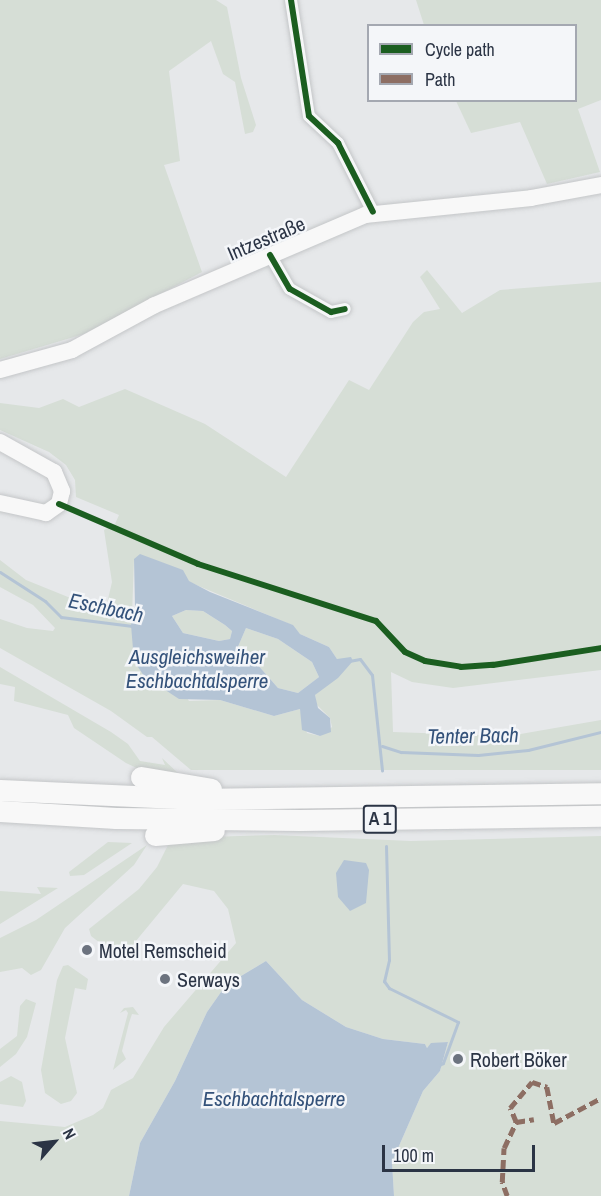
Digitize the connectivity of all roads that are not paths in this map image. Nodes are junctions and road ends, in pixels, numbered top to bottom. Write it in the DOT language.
graph roads {
  1 [pos="291,0"];
  2 [pos="601,185"];
  3 [pos="373,212"];
  4 [pos="270,255"];
  5 [pos="345,309"];
  6 [pos="0,370"];
  7 [pos="0,442"];
  8 [pos="5,504"];
  9 [pos="141,777"];
  10 [pos="0,790"];
  11 [pos="601,793"];
  12 [pos="251,809"];
  13 [pos="0,811"];
  14 [pos="601,816"];
  15 [pos="155,835"];
  1 -- 3 [label="street"];
  2 -- 3 [label="main road, Intzestraße"];
  3 -- 4 [label="main road, Intzestraße"];
  4 -- 5 [label="street"];
  4 -- 6 [label="main road, Intzestraße"];
  7 -- 8 [label="main road"];
  9 -- 12 [label="highway"];
  10 -- 12 [label="highway, A 1"];
  11 -- 12 [label="highway, A 1"];
  12 -- 13 [label="highway, A 1"];
  12 -- 14 [label="highway, A 1"];
  12 -- 15 [label="highway"];
}
